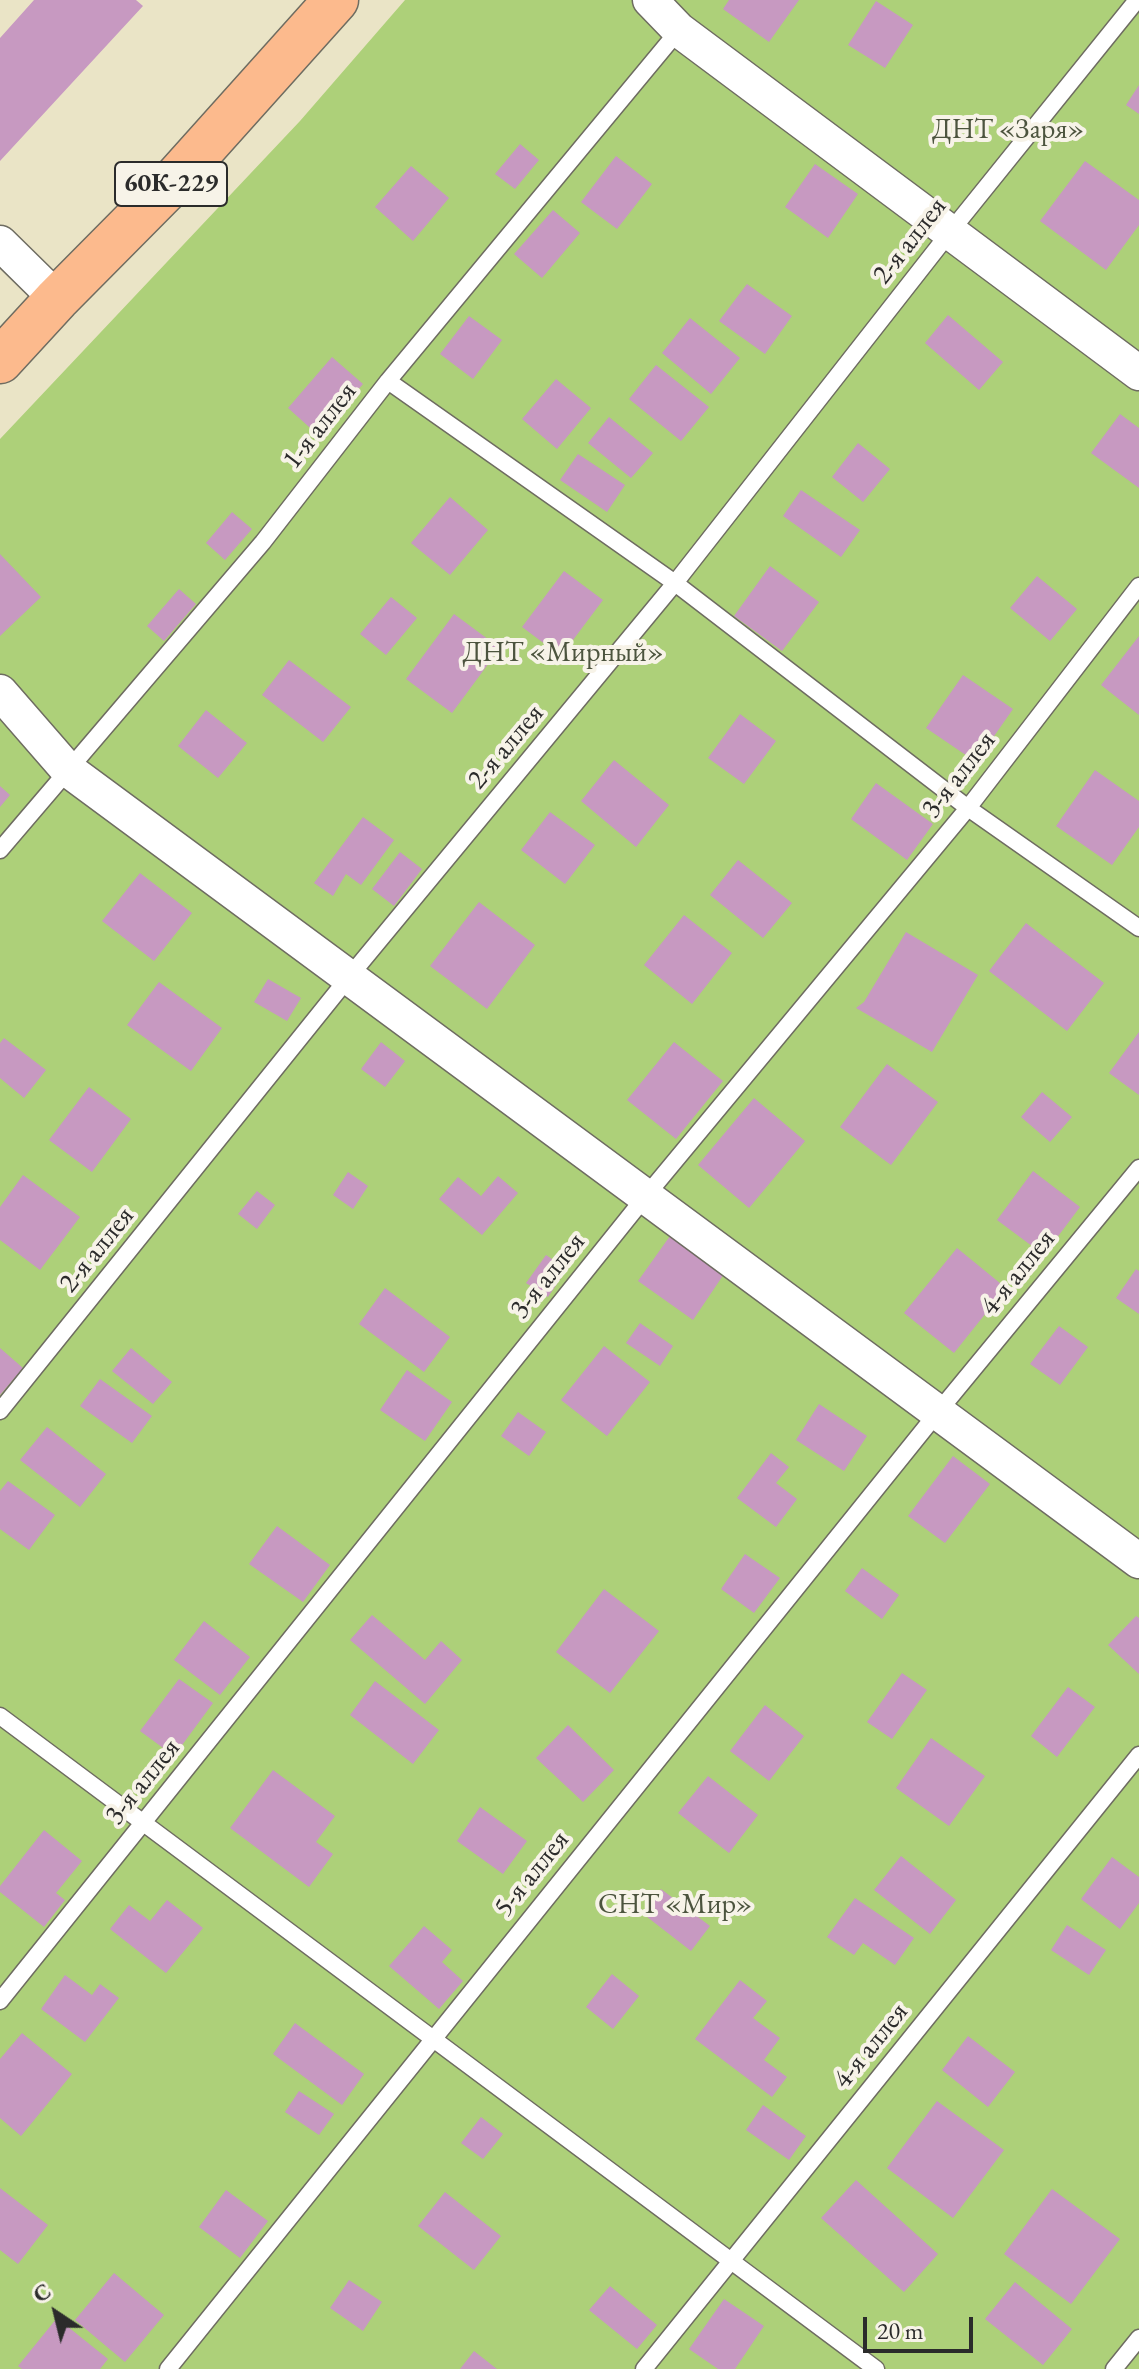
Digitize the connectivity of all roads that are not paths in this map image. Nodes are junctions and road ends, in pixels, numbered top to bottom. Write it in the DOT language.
graph roads {
  1 [pos="336,0"];
  2 [pos="650,0"];
  3 [pos="1137,0"];
  4 [pos="679,30"];
  5 [pos="950,232"];
  6 [pos="0,243"];
  7 [pos="57,299"];
  8 [pos="0,361"];
  9 [pos="1139,373"];
  10 [pos="388,381"];
  11 [pos="675,583"];
  12 [pos="1139,586"];
  13 [pos="0,692"];
  14 [pos="67,769"];
  15 [pos="968,808"];
  16 [pos="0,850"];
  17 [pos="1139,928"];
  18 [pos="349,977"];
  19 [pos="1139,1168"];
  20 [pos="645,1197"];
  21 [pos="0,1411"];
  22 [pos="938,1412"];
  23 [pos="1139,1561"];
  24 [pos="0,1716"];
  25 [pos="1139,1755"];
  26 [pos="143,1822"];
  27 [pos="0,2001"];
  28 [pos="433,2039"];
  29 [pos="731,2261"];
  30 [pos="1139,2338"];
  31 [pos="168,2369"];
  32 [pos="644,2369"];
  33 [pos="876,2369"];
  34 [pos="1114,2369"];
  1 -- 7 [label="main road, 60К-229"];
  2 -- 4 [label="street"];
  3 -- 5 [label="lane, 2-я аллея"];
  4 -- 5 [label="street"];
  4 -- 10 [label="lane, 1-я аллея"];
  5 -- 9 [label="street"];
  5 -- 11 [label="lane, 2-я аллея"];
  6 -- 7 [label="street"];
  7 -- 8 [label="main road, 60К-229"];
  10 -- 11 [label="lane"];
  10 -- 14 [label="lane, 1-я аллея"];
  11 -- 15 [label="lane"];
  11 -- 18 [label="lane, 2-я аллея"];
  12 -- 15 [label="lane, 3-я аллея"];
  13 -- 14 [label="street"];
  14 -- 16 [label="lane, 1-я аллея"];
  14 -- 18 [label="street"];
  15 -- 17 [label="lane"];
  15 -- 20 [label="lane, 3-я аллея"];
  18 -- 20 [label="street"];
  18 -- 21 [label="lane, 2-я аллея"];
  19 -- 22 [label="lane, 4-я аллея"];
  20 -- 22 [label="street"];
  20 -- 26 [label="lane, 3-я аллея"];
  22 -- 23 [label="street"];
  22 -- 28 [label="lane, 5-я аллея"];
  24 -- 26 [label="lane"];
  25 -- 29 [label="lane, 4-я аллея"];
  26 -- 27 [label="lane, 3-я аллея"];
  26 -- 28 [label="lane"];
  28 -- 29 [label="lane"];
  28 -- 31 [label="lane, 5-я аллея"];
  29 -- 32 [label="lane, 4-я аллея"];
  29 -- 33 [label="lane"];
  30 -- 34 [label="lane"];
}
